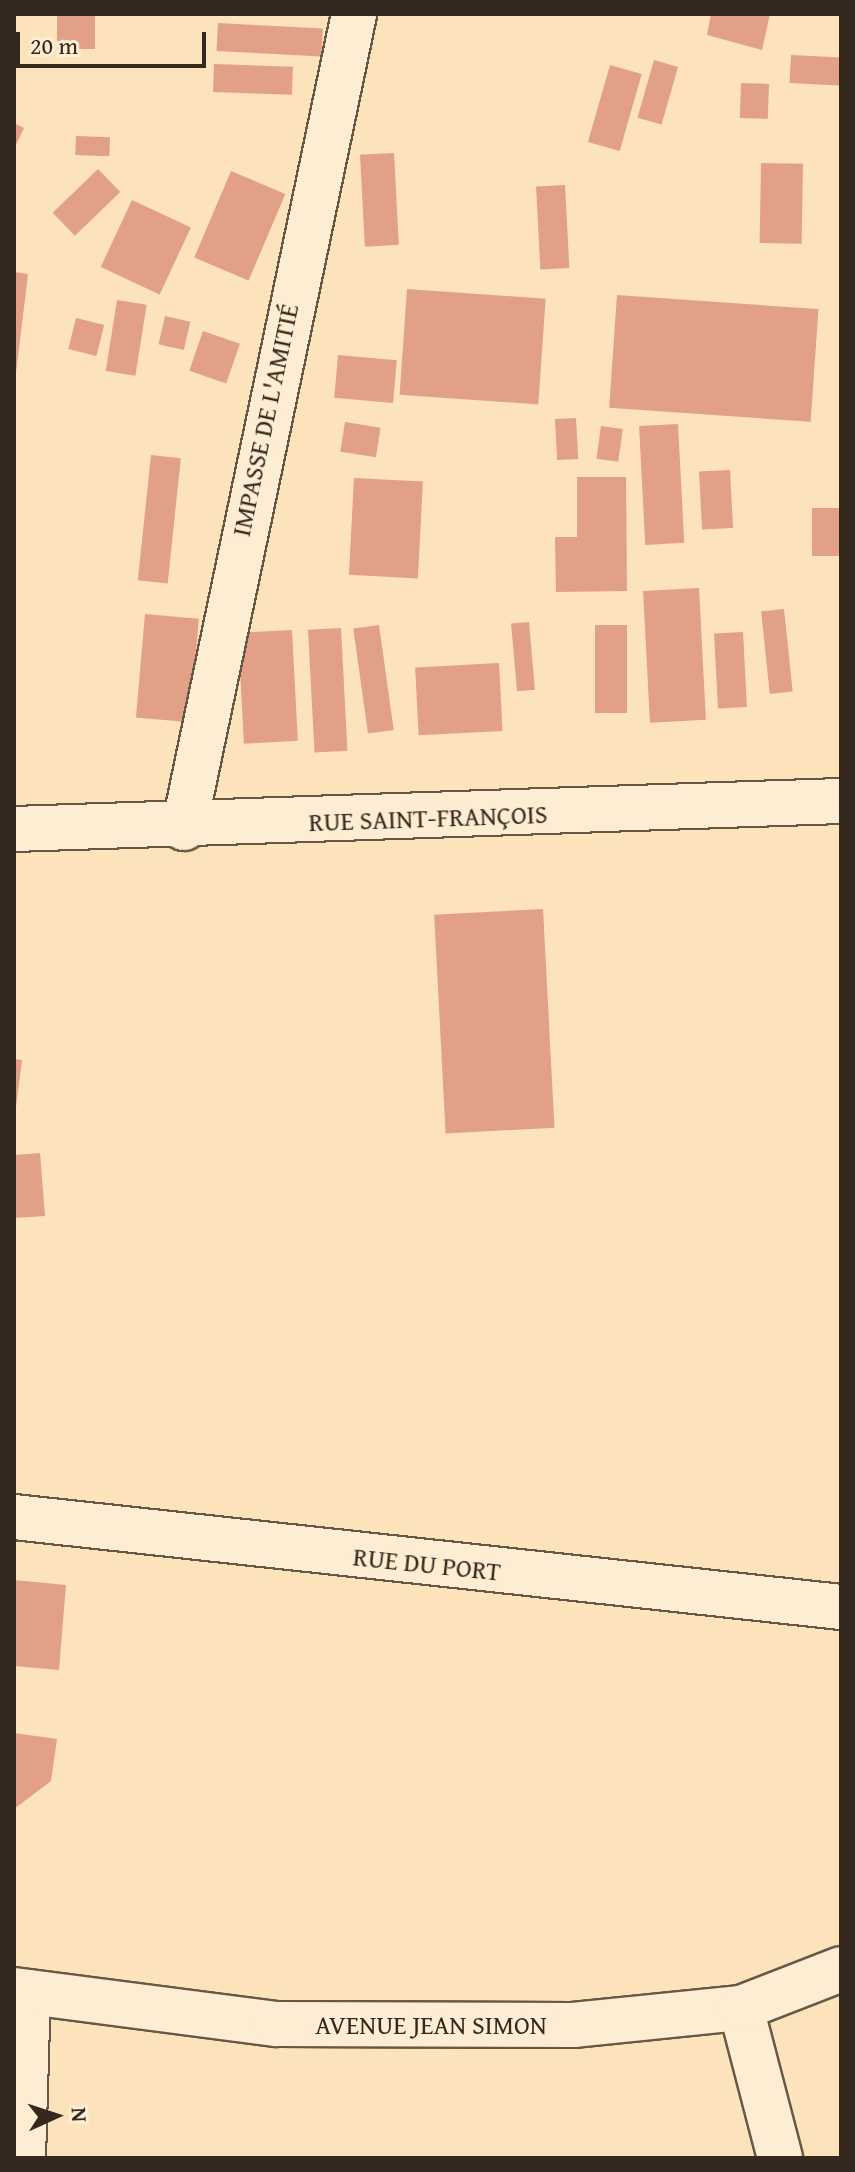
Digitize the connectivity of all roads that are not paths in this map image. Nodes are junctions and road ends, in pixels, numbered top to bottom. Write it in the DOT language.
graph roads {
  1 [pos="354,14"];
  2 [pos="841,801"];
  3 [pos="184,828"];
  4 [pos="14,829"];
  5 [pos="14,1517"];
  6 [pos="841,1607"];
  7 [pos="841,1969"];
  8 [pos="21,1991"];
  9 [pos="741,2008"];
  10 [pos="23,2158"];
  11 [pos="780,2158"];
  1 -- 3 [label="street, IMPASSE DE L'AMITIÉ"];
  2 -- 3 [label="street, RUE SAINT-FRANÇOIS"];
  3 -- 4 [label="street, RUE SAINT-FRANÇOIS"];
  5 -- 6 [label="street, RUE DU PORT"];
  7 -- 9 [label="street, AVENUE JEAN SIMON"];
  8 -- 9 [label="street, AVENUE JEAN SIMON"];
  8 -- 10 [label="street"];
  9 -- 11 [label="street"];
}
